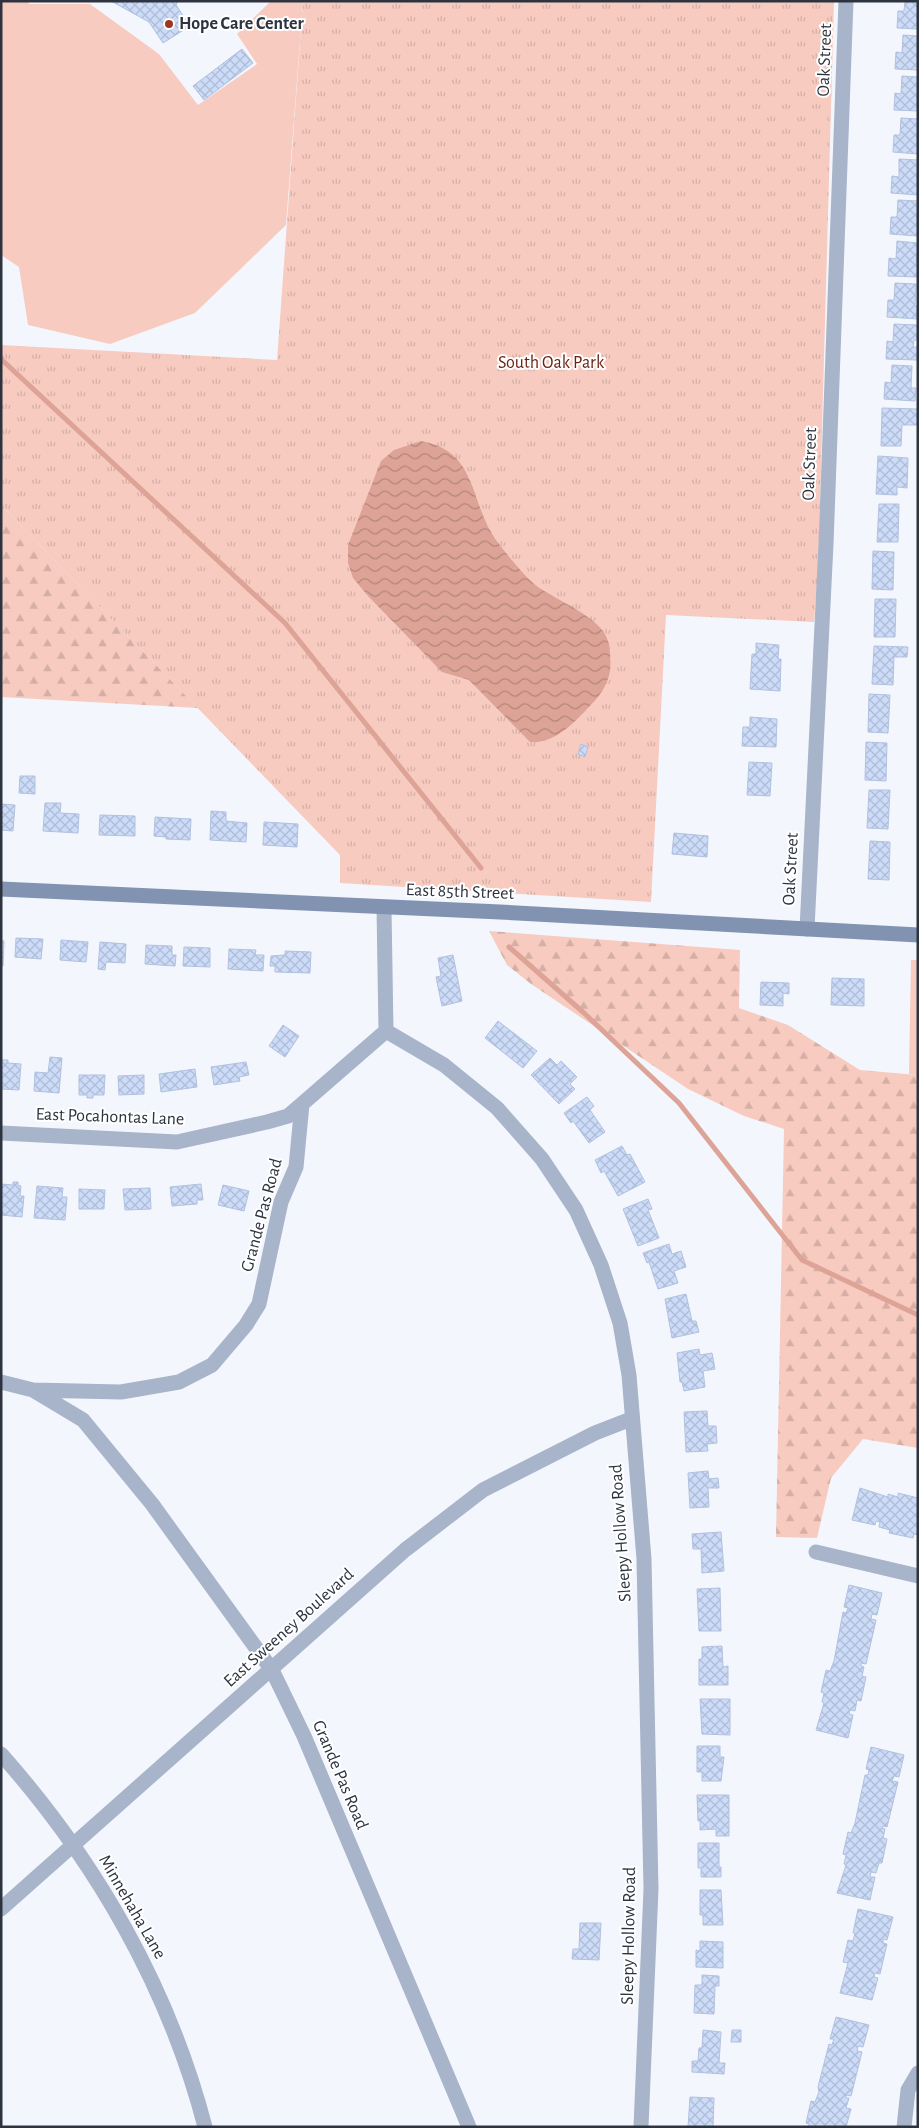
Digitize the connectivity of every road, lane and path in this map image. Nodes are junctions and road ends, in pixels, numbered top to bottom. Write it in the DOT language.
graph roads {
  1 [pos="846,1"];
  2 [pos="1,889"];
  3 [pos="384,908"];
  4 [pos="807,929"];
  5 [pos="918,935"];
  6 [pos="386,1031"];
  7 [pos="302,1104"];
  8 [pos="1,1132"];
  9 [pos="1,1382"];
  10 [pos="33,1390"];
  11 [pos="631,1419"];
  12 [pos="816,1552"];
  13 [pos="918,1576"];
  14 [pos="272,1670"];
  15 [pos="1,1754"];
  16 [pos="74,1845"];
  17 [pos="1,1909"];
  18 [pos="918,2072"];
  19 [pos="205,2127"];
  20 [pos="469,2127"];
  21 [pos="641,2127"];
  22 [pos="904,2127"];
  1 -- 4 [label="street, Oak Street"];
  2 -- 3 [label="main road, East 85th Street"];
  3 -- 4 [label="main road, East 85th Street"];
  3 -- 6 [label="street"];
  4 -- 5 [label="main road, East 85th Street"];
  6 -- 7 [label="street"];
  6 -- 11 [label="street, Sleepy Hollow Road"];
  7 -- 8 [label="street, East Pocahontas Lane"];
  7 -- 10 [label="street, Grande Pas Road"];
  9 -- 10 [label="street"];
  10 -- 14 [label="street, Grande Pas Road"];
  11 -- 14 [label="street, East Sweeney Boulevard"];
  11 -- 21 [label="street, Sleepy Hollow Road"];
  12 -- 13 [label="street"];
  14 -- 16 [label="street, East Sweeney Boulevard"];
  14 -- 20 [label="street, Grande Pas Road"];
  15 -- 16 [label="street, Minnehaha Lane"];
  16 -- 17 [label="street, East Sweeney Boulevard"];
  16 -- 19 [label="street, Minnehaha Lane"];
  18 -- 22 [label="street"];
}
